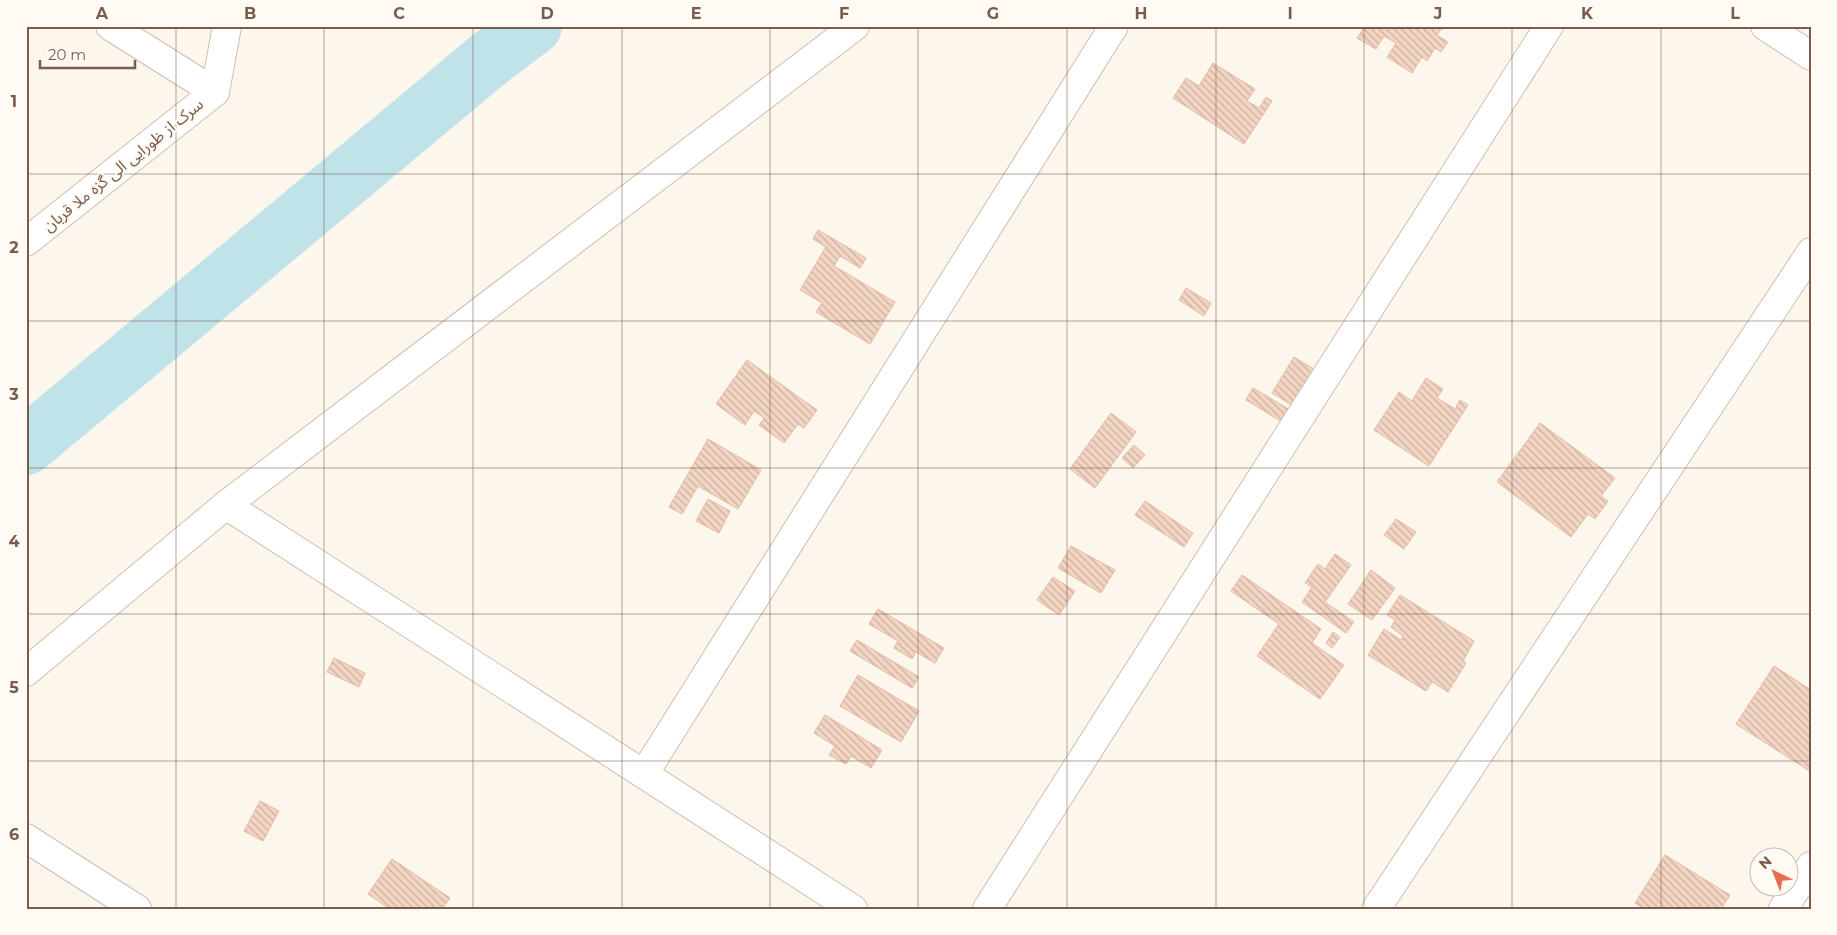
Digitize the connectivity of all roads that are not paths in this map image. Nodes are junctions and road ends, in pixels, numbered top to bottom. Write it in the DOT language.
graph roads {
  1 [pos="110,26"];
  2 [pos="227,26"];
  3 [pos="855,26"];
  4 [pos="1114,26"];
  5 [pos="1549,26"];
  6 [pos="1764,26"];
  7 [pos="1811,56"];
  8 [pos="215,92"];
  9 [pos="26,242"];
  10 [pos="1811,252"];
  11 [pos="226,506"];
  12 [pos="26,672"];
  13 [pos="644,774"];
  14 [pos="26,838"];
  15 [pos="1811,866"];
  16 [pos="135,908"];
  17 [pos="853,909"];
  18 [pos="987,909"];
  19 [pos="1376,909"];
  20 [pos="1783,909"];
  1 -- 8 [label="street"];
  2 -- 8 [label="street, سرک از ظورایی الی گزه ملا قربان"];
  3 -- 11 [label="street"];
  4 -- 13 [label="street"];
  5 -- 18 [label="street"];
  6 -- 7 [label="street"];
  8 -- 9 [label="street, سرک از ظورایی الی گزه ملا قربان"];
  10 -- 19 [label="street"];
  11 -- 12 [label="street"];
  11 -- 13 [label="street"];
  13 -- 17 [label="street"];
  14 -- 16 [label="street"];
  15 -- 20 [label="street"];
}
